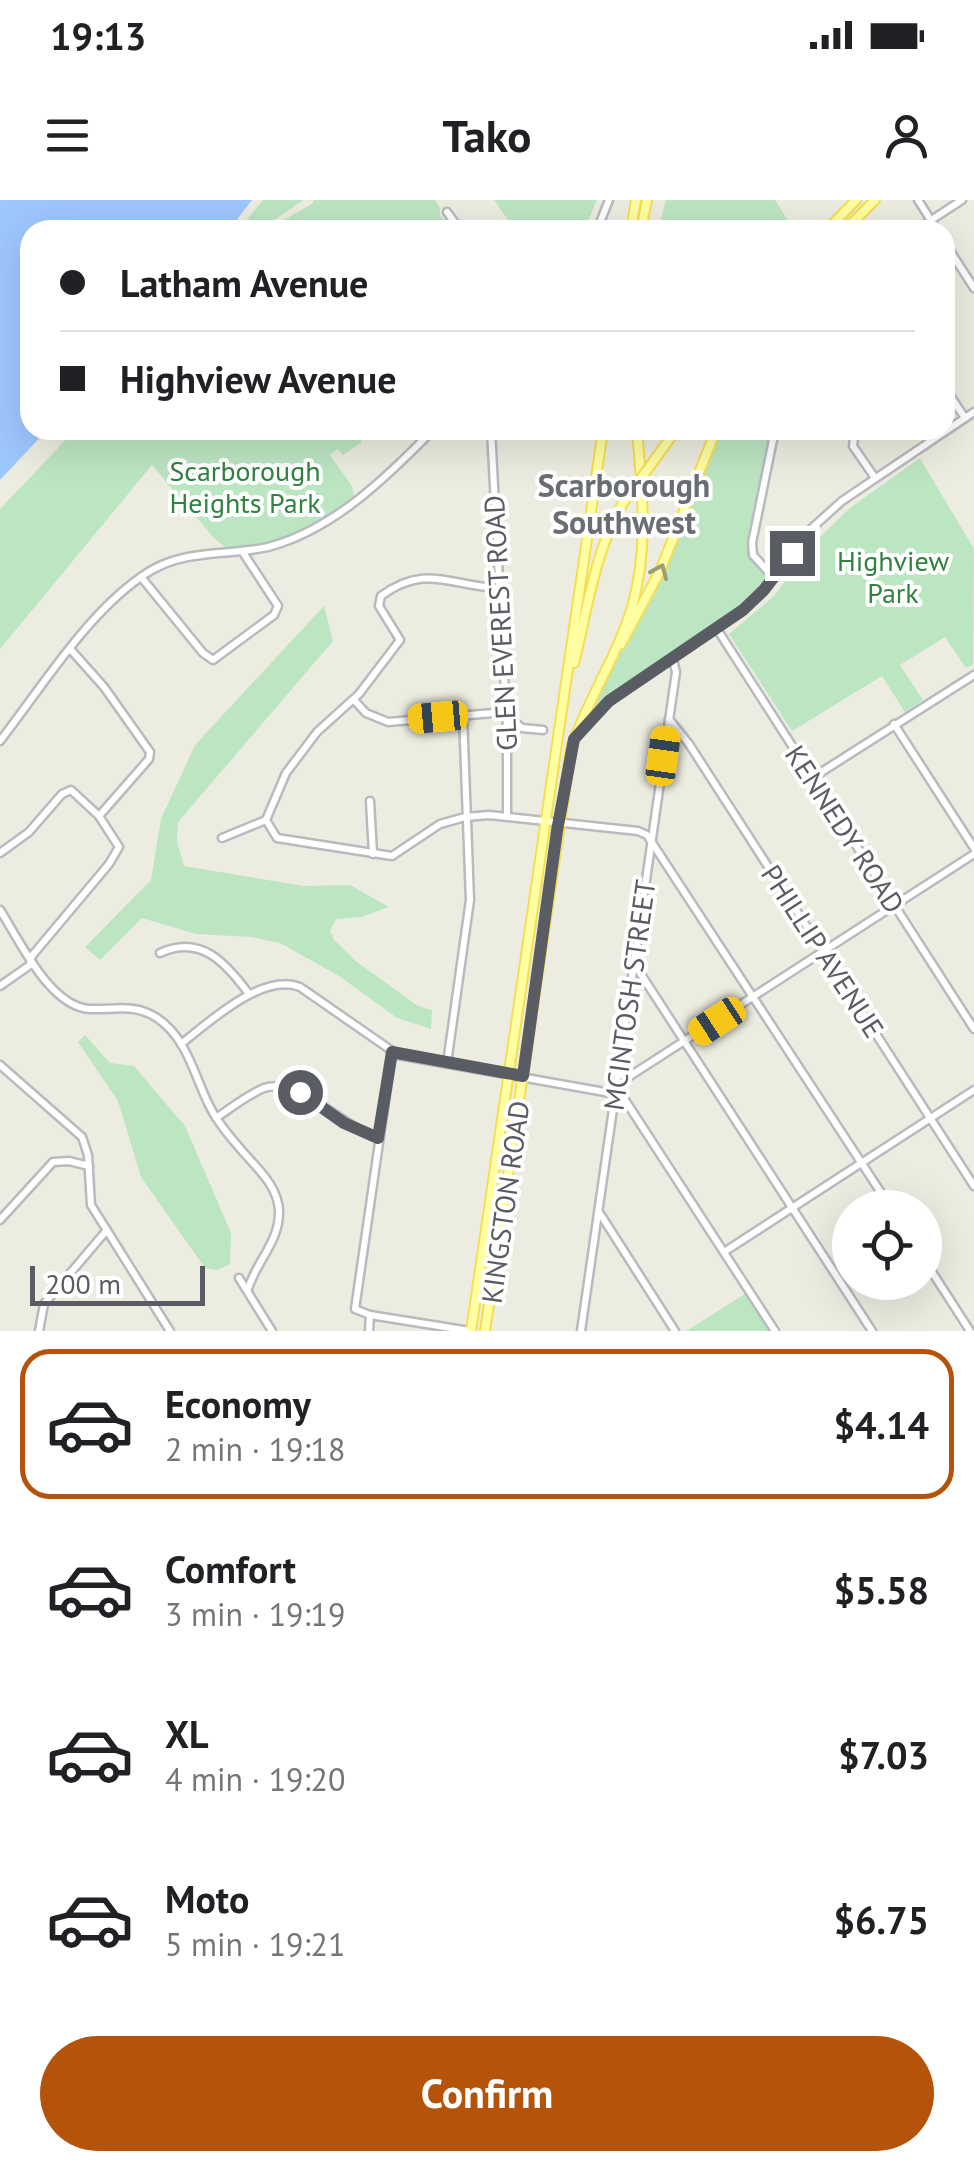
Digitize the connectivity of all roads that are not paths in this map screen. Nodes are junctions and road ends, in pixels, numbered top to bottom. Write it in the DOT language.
graph roads {
  1 [pos="856,200"];
  2 [pos="875,200"];
  3 [pos="918,200"];
  4 [pos="962,200"];
  5 [pos="447,212"];
  6 [pos="453,220"];
  7 [pos="837,220"];
  8 [pos="855,220"];
  9 [pos="931,220"];
  10 [pos="955,258"];
  11 [pos="974,288"];
  12 [pos="955,403"];
  13 [pos="974,412"];
  14 [pos="965,418"];
  15 [pos="955,425"];
  16 [pos="422,440"];
  17 [pos="491,440"];
  18 [pos="602,440"];
  19 [pos="638,440"];
  20 [pos="669,440"];
  21 [pos="712,440"];
  22 [pos="773,440"];
  23 [pos="854,440"];
  24 [pos="932,440"];
  25 [pos="875,478"];
  26 [pos="242,551"];
  27 [pos="141,577"];
  28 [pos="774,578"];
  29 [pos="498,588"];
  30 [pos="717,629"];
  31 [pos="71,650"];
  32 [pos="613,656"];
  33 [pos="674,660"];
  34 [pos="974,675"];
  35 [pos="567,687"];
  36 [pos="354,700"];
  37 [pos="505,712"];
  38 [pos="463,716"];
  39 [pos="668,719"];
  40 [pos="894,724"];
  41 [pos="543,730"];
  42 [pos="574,739"];
  43 [pos="0,742"];
  44 [pos="812,778"];
  45 [pos="370,801"];
  46 [pos="99,816"];
  47 [pos="508,816"];
  48 [pos="466,817"];
  49 [pos="266,820"];
  50 [pos="546,822"];
  51 [pos="558,822"];
  52 [pos="222,838"];
  53 [pos="651,838"];
  54 [pos="974,851"];
  55 [pos="0,853"];
  56 [pos="373,854"];
  57 [pos="895,906"];
  58 [pos="0,910"];
  59 [pos="823,952"];
  60 [pos="160,953"];
  61 [pos="31,957"];
  62 [pos="634,964"];
  63 [pos="0,986"];
  64 [pos="249,994"];
  65 [pos="754,996"];
  66 [pos="974,1028"];
  67 [pos="685,1042"];
  68 [pos="181,1044"];
  69 [pos="392,1052"];
  70 [pos="446,1063"];
  71 [pos="0,1065"];
  72 [pos="510,1074"];
  73 [pos="618,1075"];
  74 [pos="523,1076"];
  75 [pos="974,1090"];
  76 [pos="616,1094"];
  77 [pos="216,1118"];
  78 [pos="930,1118"];
  79 [pos="378,1138"];
  80 [pos="862,1162"];
  81 [pos="89,1166"];
  82 [pos="974,1186"];
  83 [pos="879,1190"];
  84 [pos="793,1208"];
  85 [pos="598,1211"];
  86 [pos="0,1220"];
  87 [pos="106,1230"];
  88 [pos="724,1252"];
  89 [pos="239,1278"];
  90 [pos="942,1287"];
  91 [pos="248,1290"];
  92 [pos="370,1315"];
  93 [pos="39,1331"];
  94 [pos="170,1331"];
  95 [pos="272,1331"];
  96 [pos="369,1331"];
  97 [pos="471,1331"];
  98 [pos="486,1331"];
  99 [pos="581,1331"];
  100 [pos="675,1331"];
  101 [pos="775,1331"];
  102 [pos="872,1331"];
  103 [pos="970,1331"];
  1 -- 7 [label="main road"];
  2 -- 8 [label="main road"];
  3 -- 9 [label="street"];
  4 -- 9 [label="street"];
  5 -- 6 [label="street"];
  10 -- 11 [label="street"];
  12 -- 14 [label="street"];
  13 -- 14 [label="street"];
  14 -- 15 [label="street"];
  16 -- 26 [label="street"];
  17 -- 29 [label="street, GLEN EVEREST ROAD"];
  18 -- 35 [label="main road, KINGSTON ROAD"];
  19 -- 32 [label="main road, KINGSTON ROAD"];
  20 -- 35 [label="main road, bridge"];
  32 -- 21 [label="main road, one-way"];
  22 -- 28 [label="street"];
  23 -- 25 [label="street"];
  24 -- 25 [label="street"];
  25 -- 28 [label="street"];
  26 -- 27 [label="street"];
  26 -- 27 [label="street"];
  27 -- 31 [label="street"];
  28 -- 30 [label="street"];
  29 -- 36 [label="street"];
  29 -- 37 [label="street, GLEN EVEREST ROAD"];
  30 -- 33 [label="street"];
  30 -- 44 [label="street, KENNEDY ROAD"];
  31 -- 43 [label="street"];
  31 -- 46 [label="street"];
  32 -- 42 [label="main road, KINGSTON ROAD"];
  33 -- 39 [label="street, MCINTOSH STREET"];
  33 -- 42 [label="street"];
  34 -- 40 [label="street"];
  35 -- 50 [label="main road, KINGSTON ROAD"];
  36 -- 38 [label="street"];
  36 -- 49 [label="street"];
  37 -- 38 [label="street"];
  37 -- 41 [label="street"];
  37 -- 47 [label="street, GLEN EVEREST ROAD"];
  38 -- 48 [label="street"];
  39 -- 53 [label="street, MCINTOSH STREET"];
  39 -- 59 [label="street, PHILLIP AVENUE"];
  40 -- 44 [label="street"];
  40 -- 54 [label="street"];
  42 -- 51 [label="main road, KINGSTON ROAD"];
  44 -- 57 [label="street, KENNEDY ROAD"];
  45 -- 56 [label="street"];
  46 -- 55 [label="street"];
  46 -- 61 [label="street"];
  47 -- 48 [label="street"];
  47 -- 50 [label="street"];
  48 -- 56 [label="street"];
  48 -- 70 [label="street"];
  49 -- 52 [label="street"];
  49 -- 56 [label="street"];
  50 -- 51 [label="street"];
  50 -- 72 [label="main road, KINGSTON ROAD"];
  51 -- 53 [label="street"];
  51 -- 74 [label="main road, KINGSTON ROAD"];
  53 -- 62 [label="street, MCINTOSH STREET"];
  53 -- 65 [label="street"];
  54 -- 57 [label="street"];
  57 -- 59 [label="street"];
  57 -- 66 [label="street, KENNEDY ROAD"];
  58 -- 61 [label="street"];
  59 -- 65 [label="street"];
  59 -- 78 [label="street, PHILLIP AVENUE"];
  60 -- 64 [label="street"];
  61 -- 63 [label="street"];
  61 -- 68 [label="street"];
  62 -- 67 [label="street"];
  62 -- 73 [label="street, MCINTOSH STREET"];
  64 -- 68 [label="street"];
  64 -- 69 [label="street"];
  65 -- 67 [label="street"];
  65 -- 80 [label="street"];
  67 -- 73 [label="street"];
  67 -- 84 [label="street"];
  68 -- 77 [label="street"];
  69 -- 70 [label="street"];
  69 -- 79 [label="street"];
  70 -- 72 [label="street"];
  71 -- 81 [label="street"];
  72 -- 74 [label="street"];
  72 -- 97 [label="main road, KINGSTON ROAD"];
  73 -- 76 [label="street, MCINTOSH STREET"];
  74 -- 76 [label="street"];
  74 -- 98 [label="main road, KINGSTON ROAD"];
  75 -- 78 [label="street"];
  76 -- 85 [label="street, MCINTOSH STREET"];
  76 -- 88 [label="street"];
  77 -- 79 [label="street"];
  77 -- 91 [label="street"];
  78 -- 80 [label="street"];
  78 -- 82 [label="street, PHILLIP AVENUE"];
  79 -- 92 [label="street"];
  80 -- 83 [label="street"];
  80 -- 84 [label="street"];
  81 -- 86 [label="street"];
  81 -- 87 [label="street"];
  84 -- 88 [label="street"];
  84 -- 102 [label="street"];
  85 -- 99 [label="street, MCINTOSH STREET"];
  85 -- 100 [label="street"];
  87 -- 93 [label="street"];
  87 -- 94 [label="street"];
  88 -- 101 [label="street"];
  89 -- 91 [label="street"];
  90 -- 103 [label="street"];
  91 -- 95 [label="street"];
  92 -- 96 [label="street"];
  92 -- 97 [label="street"];
}
